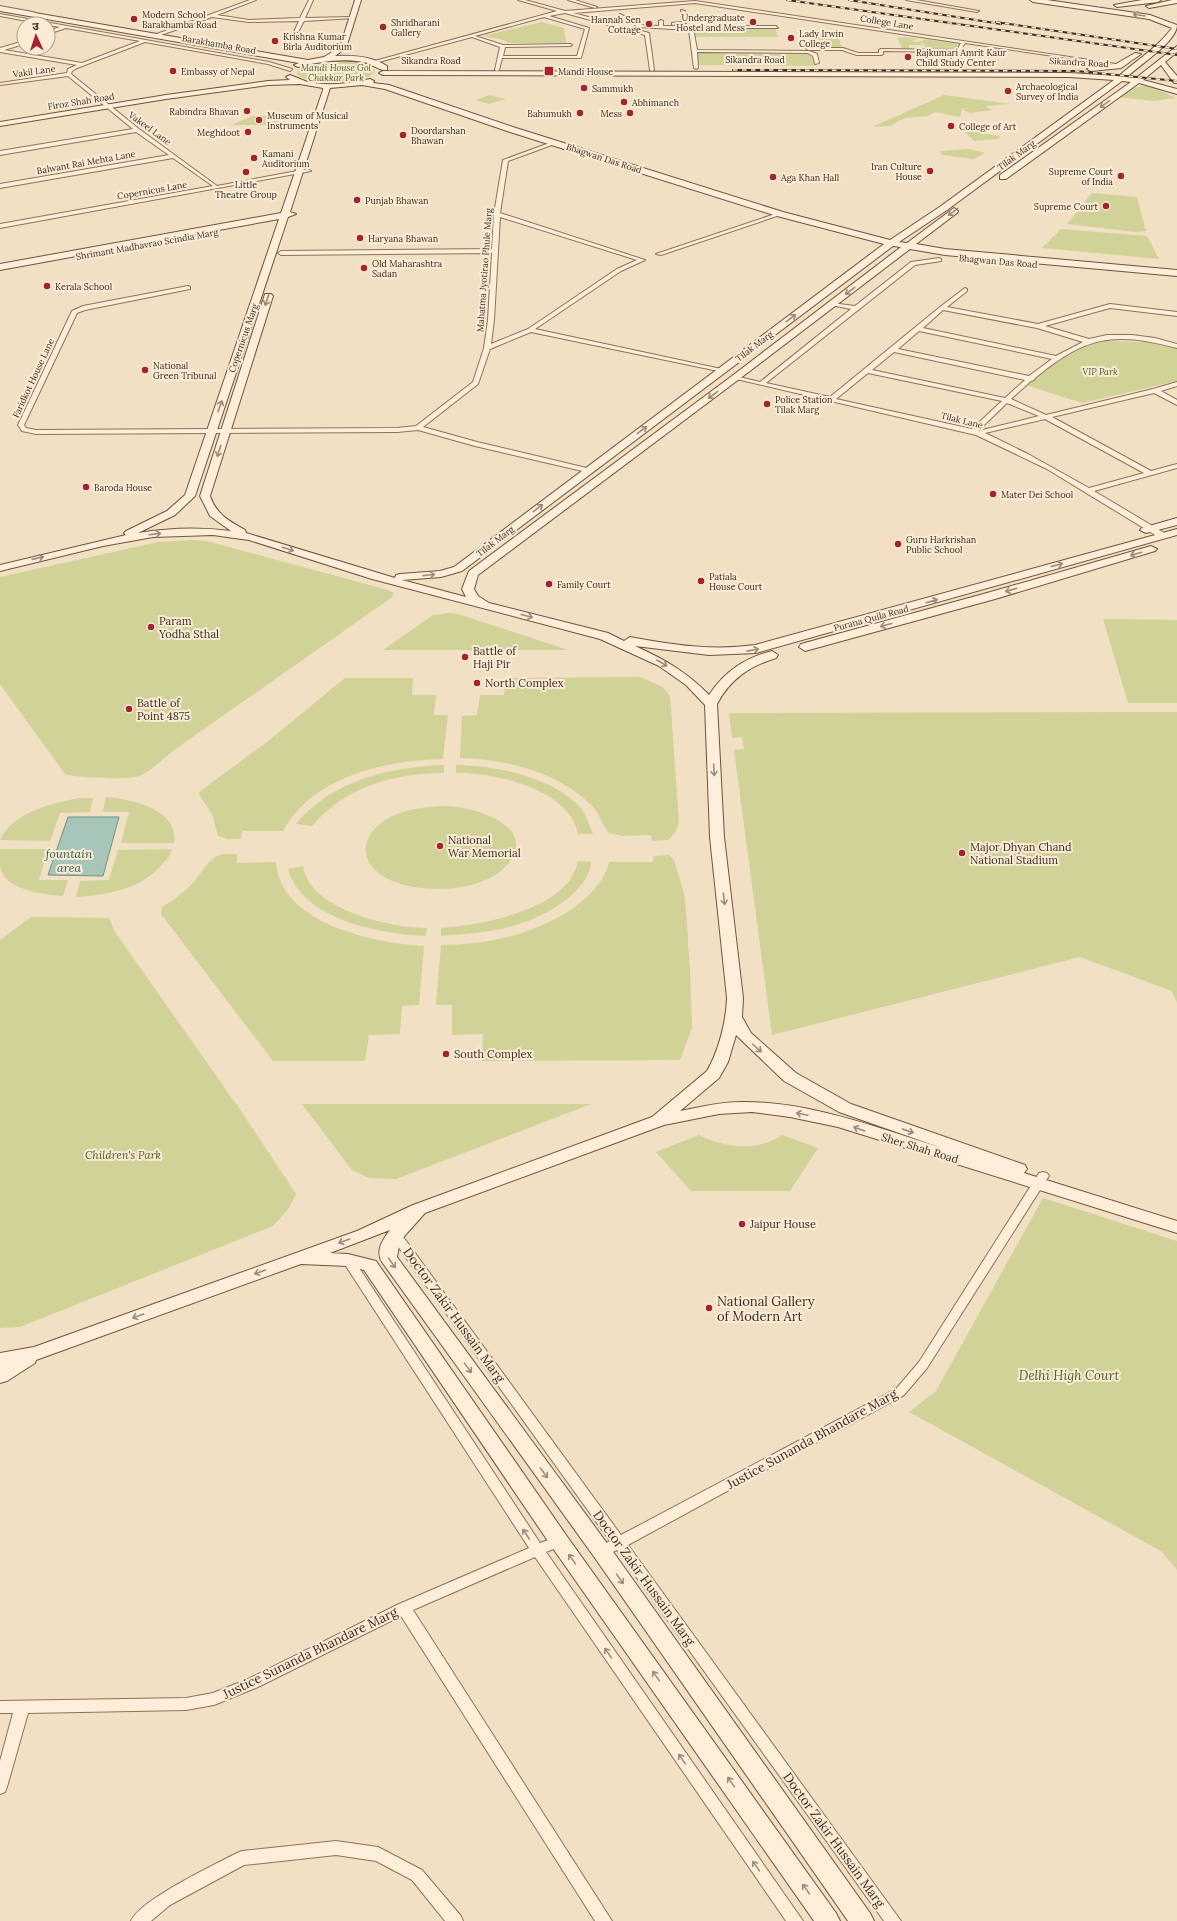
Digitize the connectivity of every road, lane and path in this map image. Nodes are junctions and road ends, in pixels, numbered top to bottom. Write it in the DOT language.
graph roads {
  1 [pos="254,0"];
  2 [pos="311,0"];
  3 [pos="358,0"];
  4 [pos="520,0"];
  5 [pos="570,0"];
  6 [pos="676,0"];
  7 [pos="908,0"];
  8 [pos="1033,0"];
  9 [pos="1060,0"];
  10 [pos="633,1"];
  11 [pos="697,1"];
  12 [pos="685,2"];
  13 [pos="1156,3"];
  14 [pos="1172,4"];
  15 [pos="0,8"];
  16 [pos="652,8"];
  17 [pos="604,9"];
  18 [pos="1096,9"];
  19 [pos="977,11"];
  20 [pos="564,12"];
  21 [pos="683,12"];
  22 [pos="0,14"];
  23 [pos="210,15"];
  24 [pos="544,16"];
  25 [pos="655,16"];
  26 [pos="1169,17"];
  27 [pos="352,18"];
  28 [pos="630,18"];
  29 [pos="303,19"];
  30 [pos="660,21"];
  31 [pos="79,22"];
  32 [pos="674,24"];
  33 [pos="68,26"];
  34 [pos="661,26"];
  35 [pos="682,26"];
  36 [pos="776,27"];
  37 [pos="56,30"];
  38 [pos="1174,30"];
  39 [pos="296,32"];
  40 [pos="156,35"];
  41 [pos="474,37"];
  42 [pos="145,42"];
  43 [pos="964,42"];
  44 [pos="16,45"];
  45 [pos="570,45"];
  46 [pos="503,46"];
  47 [pos="343,48"];
  48 [pos="808,48"];
  49 [pos="1177,48"];
  50 [pos="0,50"];
  51 [pos="694,51"];
  52 [pos="958,51"];
  53 [pos="396,55"];
  54 [pos="1177,55"];
  55 [pos="501,57"];
  56 [pos="324,59"];
  57 [pos="354,59"];
  58 [pos="364,60"];
  59 [pos="310,61"];
  60 [pos="961,61"];
  61 [pos="373,62"];
  62 [pos="1124,63"];
  63 [pos="1137,63"];
  64 [pos="1162,63"];
  65 [pos="81,64"];
  66 [pos="817,64"];
  67 [pos="696,68"];
  68 [pos="501,70"];
  69 [pos="652,70"];
  70 [pos="1074,70"];
  71 [pos="290,71"];
  72 [pos="384,71"];
  73 [pos="1057,72"];
  74 [pos="69,74"];
  75 [pos="1087,76"];
  76 [pos="1123,77"];
  77 [pos="378,78"];
  78 [pos="1143,78"];
  79 [pos="1177,81"];
  80 [pos="299,82"];
  81 [pos="362,83"];
  82 [pos="0,84"];
  83 [pos="326,86"];
  84 [pos="337,86"];
  85 [pos="1110,86"];
  86 [pos="386,87"];
  87 [pos="1177,87"];
  88 [pos="1177,92"];
  89 [pos="166,97"];
  90 [pos="108,107"];
  91 [pos="0,124"];
  92 [pos="137,130"];
  93 [pos="557,142"];
  94 [pos="0,153"];
  95 [pos="1019,153"];
  96 [pos="1034,155"];
  97 [pos="175,156"];
  98 [pos="303,171"];
  99 [pos="215,185"];
  100 [pos="0,186"];
  101 [pos="497,214"];
  102 [pos="780,214"];
  103 [pos="289,216"];
  104 [pos="0,226"];
  105 [pos="280,241"];
  106 [pos="887,245"];
  107 [pos="905,249"];
  108 [pos="495,251"];
  109 [pos="282,253"];
  110 [pos="660,254"];
  111 [pos="939,260"];
  112 [pos="0,267"];
  113 [pos="0,271"];
  114 [pos="1177,273"];
  115 [pos="1177,278"];
  116 [pos="188,288"];
  117 [pos="965,290"];
  118 [pos="833,304"];
  119 [pos="857,308"];
  120 [pos="942,308"];
  121 [pos="1177,314"];
  122 [pos="1038,326"];
  123 [pos="918,329"];
  124 [pos="530,330"];
  125 [pos="1088,341"];
  126 [pos="1177,346"];
  127 [pos="487,348"];
  128 [pos="894,350"];
  129 [pos="1057,358"];
  130 [pos="723,370"];
  131 [pos="868,371"];
  132 [pos="735,378"];
  133 [pos="1032,379"];
  134 [pos="761,384"];
  135 [pos="1177,384"];
  136 [pos="1155,391"];
  137 [pos="830,400"];
  138 [pos="1007,400"];
  139 [pos="1177,403"];
  140 [pos="1046,417"];
  141 [pos="418,428"];
  142 [pos="212,431"];
  143 [pos="225,431"];
  144 [pos="976,432"];
  145 [pos="1177,466"];
  146 [pos="588,471"];
  147 [pos="1150,473"];
  148 [pos="1089,490"];
  149 [pos="190,496"];
  150 [pos="205,496"];
  151 [pos="1177,521"];
  152 [pos="1151,528"];
  153 [pos="1163,536"];
  154 [pos="251,537"];
  155 [pos="1176,540"];
  156 [pos="103,543"];
  157 [pos="1134,544"];
  158 [pos="0,568"];
  159 [pos="376,577"];
  160 [pos="489,607"];
  161 [pos="604,636"];
  162 [pos="722,653"];
  163 [pos="742,668"];
  164 [pos="712,704"];
  165 [pos="734,1016"];
  166 [pos="658,1121"];
  167 [pos="1040,1181"];
  168 [pos="419,1209"];
  169 [pos="1177,1217"];
  170 [pos="1177,1227"];
  171 [pos="297,1259"];
  172 [pos="348,1260"];
  173 [pos="36,1353"];
  174 [pos="0,1360"];
  175 [pos="0,1376"];
  176 [pos="559,1540"];
  177 [pos="611,1548"];
  178 [pos="537,1550"];
  179 [pos="404,1608"];
  180 [pos="0,1707"];
  181 [pos="22,1708"];
  182 [pos="0,1787"];
  183 [pos="602,1920"];
  184 [pos="139,1921"];
  185 [pos="455,1921"];
  186 [pos="795,1921"];
  187 [pos="828,1921"];
  188 [pos="862,1921"];
  189 [pos="893,1921"];
  1 -- 23 [label="street"];
  2 -- 29 [label="street"];
  3 -- 27 [label="main road"];
  4 -- 20 [label="street"];
  5 -- 17 [label="street"];
  6 -- 12 [label="street"];
  7 -- 19 [label="street"];
  8 -- 18 [label="main road"];
  9 -- 13 [label="main road"];
  10 -- 16 [label="street"];
  11 -- 12 [label="street, College Lane"];
  11 -- 43 [label="street, College Lane"];
  12 -- 16 [label="street, College Lane"];
  13 -- 14 [label="main road"];
  13 -- 18 [label="main road"];
  15 -- 31 [label="main road, Barakhamba Road"];
  16 -- 17 [label="street, College Lane"];
  17 -- 20 [label="street, College Lane"];
  38 -- 18 [label="main road, one-way"];
  20 -- 24 [label="street"];
  20 -- 69 [label="street"];
  21 -- 32 [label="street"];
  22 -- 33 [label="main road, Barakhamba Road"];
  23 -- 29 [label="street"];
  23 -- 40 [label="street"];
  24 -- 53 [label="street"];
  24 -- 55 [label="street"];
  25 -- 30 [label="street"];
  26 -- 38 [label="main road"];
  27 -- 29 [label="street"];
  27 -- 47 [label="main road"];
  28 -- 34 [label="street"];
  29 -- 39 [label="street"];
  30 -- 32 [label="street"];
  30 -- 34 [label="street"];
  31 -- 40 [label="street"];
  31 -- 59 [label="main road, Barakhamba Road"];
  32 -- 35 [label="street"];
  33 -- 37 [label="street"];
  33 -- 42 [label="street"];
  33 -- 71 [label="main road, Barakhamba Road"];
  34 -- 35 [label="street"];
  35 -- 36 [label="street"];
  35 -- 51 [label="street"];
  38 -- 62 [label="main road"];
  38 -- 63 [label="main road, Tilak Marg"];
  40 -- 59 [label="street"];
  41 -- 46 [label="street"];
  42 -- 65 [label="street"];
  42 -- 71 [label="street"];
  43 -- 52 [label="street"];
  43 -- 62 [label="street, College Lane"];
  44 -- 50 [label="street"];
  45 -- 46 [label="street"];
  46 -- 55 [label="street"];
  47 -- 56 [label="main road"];
  47 -- 57 [label="main road"];
  48 -- 51 [label="street"];
  48 -- 52 [label="street"];
  48 -- 66 [label="street"];
  49 -- 64 [label="main road"];
  50 -- 65 [label="street"];
  51 -- 67 [label="street"];
  52 -- 60 [label="street"];
  53 -- 58 [label="street"];
  53 -- 61 [label="street"];
  54 -- 64 [label="main road"];
  55 -- 68 [label="street"];
  56 -- 57 [label="main road"];
  56 -- 59 [label="main road"];
  57 -- 58 [label="main road"];
  58 -- 61 [label="main road"];
  59 -- 71 [label="main road, Firoz Shah Road"];
  61 -- 72 [label="main road"];
  62 -- 63 [label="main road"];
  62 -- 70 [label="main road"];
  63 -- 76 [label="main road, Tilak Marg"];
  64 -- 78 [label="main road, Tilak Marg"];
  64 -- 79 [label="main road"];
  65 -- 74 [label="street"];
  67 -- 69 [label="main road, Sikandra Road"];
  67 -- 73 [label="main road, Sikandra Road"];
  68 -- 69 [label="main road, Sikandra Road"];
  68 -- 72 [label="main road, Sikandra Road"];
  70 -- 73 [label="main road, Sikandra Road"];
  70 -- 76 [label="main road, Sikandra Road"];
  71 -- 80 [label="main road, Barakhamba Road"];
  71 -- 89 [label="main road, Firoz Shah Road"];
  72 -- 73 [label="main road, Sikandra Road"];
  72 -- 77 [label="main road"];
  73 -- 75 [label="main road, Sikandra Road"];
  74 -- 82 [label="street, Vakil Lane"];
  74 -- 90 [label="street, Vakeel Lane"];
  75 -- 76 [label="main road, Sikandra Road"];
  75 -- 85 [label="main road"];
  76 -- 78 [label="main road"];
  76 -- 85 [label="main road, Tilak Marg"];
  77 -- 81 [label="main road"];
  77 -- 86 [label="main road"];
  78 -- 87 [label="main road"];
  78 -- 88 [label="main road"];
  78 -- 96 [label="main road, Tilak Marg, one-way"];
  80 -- 83 [label="main road"];
  80 -- 89 [label="main road, Firoz Shah Road"];
  81 -- 84 [label="main road"];
  81 -- 86 [label="main road, Bhagwan Das Road"];
  83 -- 84 [label="main road"];
  83 -- 98 [label="main road, Copernicus Marg"];
  84 -- 98 [label="main road, Copernicus Marg"];
  85 -- 95 [label="main road, Tilak Marg"];
  86 -- 93 [label="main road, Bhagwan Das Road"];
  89 -- 90 [label="main road, Firoz Shah Road"];
  90 -- 91 [label="main road, Firoz Shah Road"];
  90 -- 92 [label="street, Vakeel Lane"];
  92 -- 94 [label="street"];
  92 -- 97 [label="street, Vakeel Lane"];
  93 -- 101 [label="street, Mahatma Jyotirao Phule Marg"];
  93 -- 102 [label="main road, Bhagwan Das Road"];
  95 -- 96 [label="main road"];
  95 -- 106 [label="main road, Tilak Marg"];
  96 -- 107 [label="main road, Tilak Marg, one-way"];
  97 -- 99 [label="street, Vakeel Lane"];
  97 -- 100 [label="street, Balwant Rai Mehta Lane"];
  98 -- 103 [label="main road, Copernicus Marg"];
  98 -- 104 [label="street, Copernicus Lane"];
  101 -- 108 [label="street, Mahatma Jyotirao Phule Marg"];
  101 -- 124 [label="street"];
  102 -- 106 [label="main road, Bhagwan Das Road"];
  102 -- 110 [label="street"];
  103 -- 105 [label="main road, Copernicus Marg"];
  103 -- 112 [label="main road, Shrimant Madhavrao Scindia Marg"];
  103 -- 113 [label="main road, Shrimant Madhavrao Scindia Marg"];
  105 -- 109 [label="main road, Copernicus Marg"];
  142 -- 105 [label="main road, Copernicus Marg, one-way"];
  106 -- 107 [label="main road, Bhagwan Das Road"];
  130 -- 106 [label="main road, Tilak Marg, one-way"];
  107 -- 114 [label="main road, Bhagwan Das Road"];
  107 -- 115 [label="main road, Bhagwan Das Road"];
  107 -- 118 [label="main road, Tilak Marg, one-way"];
  108 -- 109 [label="street"];
  108 -- 127 [label="street, Mahatma Jyotirao Phule Marg"];
  109 -- 143 [label="main road, Copernicus Marg, one-way"];
  111 -- 119 [label="street"];
  116 -- 142 [label="street, Faridkot House Lane"];
  117 -- 120 [label="street"];
  118 -- 119 [label="street"];
  118 -- 132 [label="main road, Tilak Marg"];
  119 -- 134 [label="street"];
  120 -- 122 [label="street"];
  120 -- 123 [label="street"];
  121 -- 122 [label="street"];
  122 -- 125 [label="street"];
  123 -- 128 [label="street"];
  123 -- 129 [label="street"];
  124 -- 127 [label="street"];
  124 -- 130 [label="street"];
  125 -- 126 [label="street"];
  125 -- 129 [label="street"];
  127 -- 141 [label="street, Mahatma Jyotirao Phule Marg"];
  128 -- 131 [label="street"];
  128 -- 133 [label="street"];
  129 -- 133 [label="street"];
  146 -- 130 [label="main road, Tilak Marg, one-way"];
  131 -- 137 [label="street"];
  131 -- 138 [label="street"];
  132 -- 134 [label="street, Tilak Lane"];
  132 -- 160 [label="main road, Tilak Marg, one-way"];
  133 -- 138 [label="street"];
  134 -- 137 [label="street, Tilak Lane"];
  135 -- 136 [label="street"];
  136 -- 139 [label="street"];
  136 -- 140 [label="street"];
  137 -- 144 [label="street, Tilak Lane"];
  138 -- 140 [label="street"];
  138 -- 144 [label="street"];
  140 -- 144 [label="street"];
  140 -- 147 [label="street"];
  141 -- 143 [label="street"];
  141 -- 146 [label="street"];
  142 -- 143 [label="street"];
  142 -- 149 [label="main road, Copernicus Marg"];
  143 -- 150 [label="main road, Copernicus Marg, one-way"];
  144 -- 148 [label="street, Tilak Lane"];
  145 -- 147 [label="street"];
  159 -- 146 [label="main road, Tilak Marg, one-way"];
  147 -- 148 [label="street"];
  148 -- 152 [label="street, Tilak Lane"];
  149 -- 150 [label="main road"];
  149 -- 156 [label="main road, Copernicus Marg"];
  150 -- 154 [label="main road"];
  151 -- 152 [label="main road"];
  152 -- 153 [label="street, Tilak Lane"];
  152 -- 157 [label="main road"];
  153 -- 155 [label="main road, Purana Quila Road"];
  153 -- 157 [label="main road, Purana Quila Road"];
  156 -- 154 [label="main road, one-way"];
  154 -- 159 [label="main road, one-way"];
  155 -- 163 [label="main road, Purana Quila Road, one-way"];
  158 -- 156 [label="main road, one-way"];
  162 -- 157 [label="main road, Purana Quila Road, one-way"];
  159 -- 160 [label="main road"];
  160 -- 161 [label="main road, one-way"];
  161 -- 162 [label="main road, Purana Quila Road"];
  161 -- 164 [label="main road, one-way"];
  162 -- 163 [label="main road"];
  163 -- 164 [label="main road, Purana Quila Road"];
  164 -- 165 [label="main road, one-way"];
  165 -- 166 [label="main road"];
  165 -- 167 [label="main road, Sher Shah Road, one-way"];
  167 -- 166 [label="main road, Sher Shah Road, one-way"];
  166 -- 168 [label="main road"];
  167 -- 169 [label="main road, Sher Shah Road"];
  167 -- 170 [label="main road, Sher Shah Road"];
  167 -- 177 [label="street, Justice Sunanda Bhandare Marg"];
  168 -- 171 [label="main road, one-way"];
  168 -- 177 [label="main road, Doctor Zakir Hussain Marg"];
  171 -- 172 [label="main road"];
  171 -- 173 [label="main road, one-way"];
  172 -- 176 [label="main road"];
  178 -- 172 [label="street, one-way"];
  173 -- 174 [label="main road"];
  173 -- 175 [label="main road"];
  176 -- 178 [label="street, Justice Sunanda Bhandare Marg"];
  187 -- 176 [label="main road, one-way"];
  177 -- 188 [label="main road, Doctor Zakir Hussain Marg, one-way"];
  177 -- 189 [label="street, Doctor Zakir Hussain Marg"];
  178 -- 179 [label="street, Justice Sunanda Bhandare Marg"];
  186 -- 178 [label="street, one-way"];
  179 -- 181 [label="street, Justice Sunanda Bhandare Marg"];
  179 -- 183 [label="street"];
  180 -- 181 [label="street, Justice Sunanda Bhandare Marg"];
  181 -- 182 [label="street"];
  184 -- 185 [label="street"];
}
